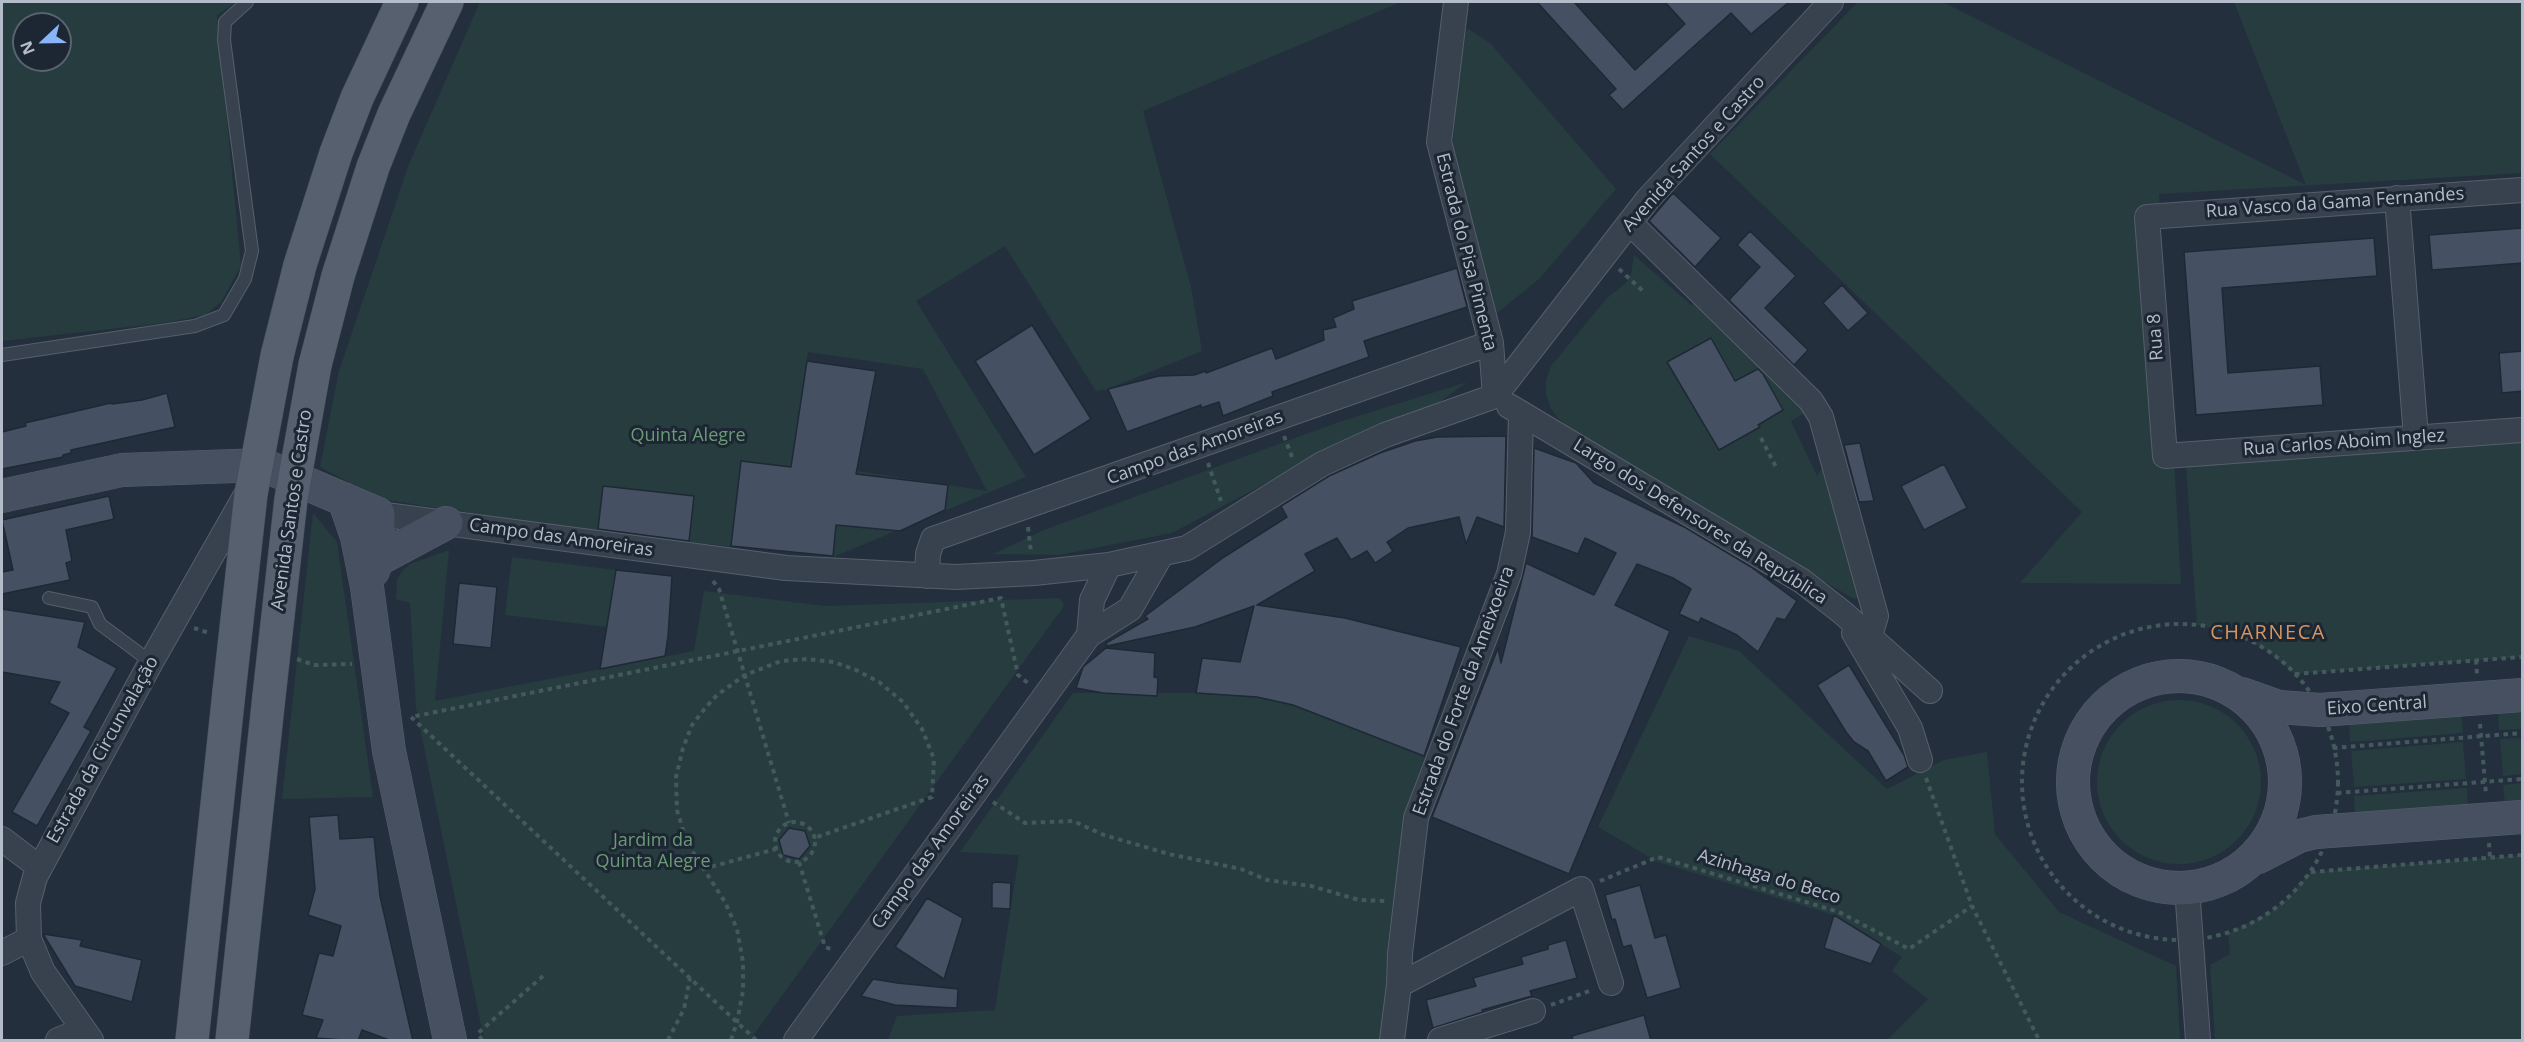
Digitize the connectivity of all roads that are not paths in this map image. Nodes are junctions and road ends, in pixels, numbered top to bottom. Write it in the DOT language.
graph roads {
  1 [pos="247,2"];
  2 [pos="402,2"];
  3 [pos="1456,2"];
  4 [pos="1831,2"];
  5 [pos="440,15"];
  6 [pos="2523,190"];
  7 [pos="2397,198"];
  8 [pos="2147,217"];
  9 [pos="1630,223"];
  10 [pos="1491,343"];
  11 [pos="2,354"];
  12 [pos="1495,396"];
  13 [pos="1521,413"];
  14 [pos="2523,430"];
  15 [pos="2416,437"];
  16 [pos="2165,456"];
  17 [pos="263,465"];
  18 [pos="2,496"];
  19 [pos="344,499"];
  20 [pos="378,514"];
  21 [pos="446,523"];
  22 [pos="1161,555"];
  23 [pos="1109,565"];
  24 [pos="372,573"];
  25 [pos="927,576"];
  26 [pos="49,598"];
  27 [pos="1843,613"];
  28 [pos="1089,635"];
  29 [pos="1869,639"];
  30 [pos="151,662"];
  31 [pos="1930,691"];
  32 [pos="2235,691"];
  33 [pos="2523,695"];
  34 [pos="1920,760"];
  35 [pos="2523,817"];
  36 [pos="2,839"];
  37 [pos="2251,861"];
  38 [pos="39,867"];
  39 [pos="2187,888"];
  40 [pos="29,939"];
  41 [pos="2,953"];
  42 [pos="1611,983"];
  43 [pos="1399,985"];
  44 [pos="1533,1011"];
  45 [pos="87,1035"];
  46 [pos="58,1041"];
  47 [pos="192,1041"];
  48 [pos="232,1041"];
  49 [pos="450,1041"];
  50 [pos="796,1041"];
  51 [pos="1392,1041"];
  52 [pos="1440,1041"];
  53 [pos="2199,1041"];
  1 -- 11 [label="lane"];
  2 -- 47 [label="main road, bridge"];
  3 -- 10 [label="street, Estrada do Pisa Pimenta"];
  4 -- 9 [label="street, Avenida Santos e Castro"];
  5 -- 48 [label="main road, Avenida Santos e Castro, bridge"];
  6 -- 7 [label="street, Rua Vasco da Gama Fernandes"];
  7 -- 8 [label="street, Rua Vasco da Gama Fernandes"];
  7 -- 15 [label="street"];
  8 -- 16 [label="street, Rua 8"];
  9 -- 12 [label="street, Avenida Santos e Castro"];
  9 -- 29 [label="street"];
  10 -- 12 [label="street, Estrada do Pisa Pimenta"];
  10 -- 25 [label="street, Campo das Amoreiras"];
  12 -- 13 [label="street, Largo dos Defensores da República"];
  12 -- 22 [label="street, Campo das Amoreiras"];
  13 -- 27 [label="street, Largo dos Defensores da República"];
  13 -- 43 [label="street, Estrada do Forte da Ameixoeira"];
  14 -- 15 [label="street, Rua Carlos Aboim Inglez"];
  15 -- 16 [label="street, Rua Carlos Aboim Inglez"];
  17 -- 18 [label="main road"];
  17 -- 19 [label="main road"];
  17 -- 30 [label="street, Estrada da Circunvalação"];
  19 -- 20 [label="main road"];
  19 -- 24 [label="main road"];
  20 -- 21 [label="street, Campo das Amoreiras"];
  20 -- 24 [label="main road"];
  21 -- 24 [label="main road, Campo das Amoreiras"];
  21 -- 25 [label="street, Campo das Amoreiras"];
  22 -- 23 [label="street, Campo das Amoreiras"];
  22 -- 28 [label="street, Campo das Amoreiras"];
  23 -- 25 [label="street, Campo das Amoreiras"];
  23 -- 28 [label="street"];
  24 -- 49 [label="main road"];
  26 -- 30 [label="lane"];
  27 -- 29 [label="street, Largo dos Defensores da República"];
  27 -- 34 [label="street"];
  28 -- 50 [label="street, Campo das Amoreiras"];
  29 -- 31 [label="street, Largo dos Defensores da República"];
  30 -- 38 [label="street, Estrada da Circunvalação"];
  32 -- 33 [label="main road, Eixo Central"];
  32 -- 37 [label="main road"];
  32 -- 39 [label="main road"];
  35 -- 37 [label="main road"];
  36 -- 38 [label="street"];
  37 -- 39 [label="main road"];
  38 -- 40 [label="street, Estrada da Circunvalação"];
  39 -- 53 [label="street"];
  40 -- 41 [label="street"];
  40 -- 45 [label="street, Estrada da Circunvalação"];
  42 -- 43 [label="street"];
  43 -- 51 [label="street, Estrada do Forte da Ameixoeira"];
  44 -- 52 [label="street"];
  45 -- 46 [label="street"];
}
